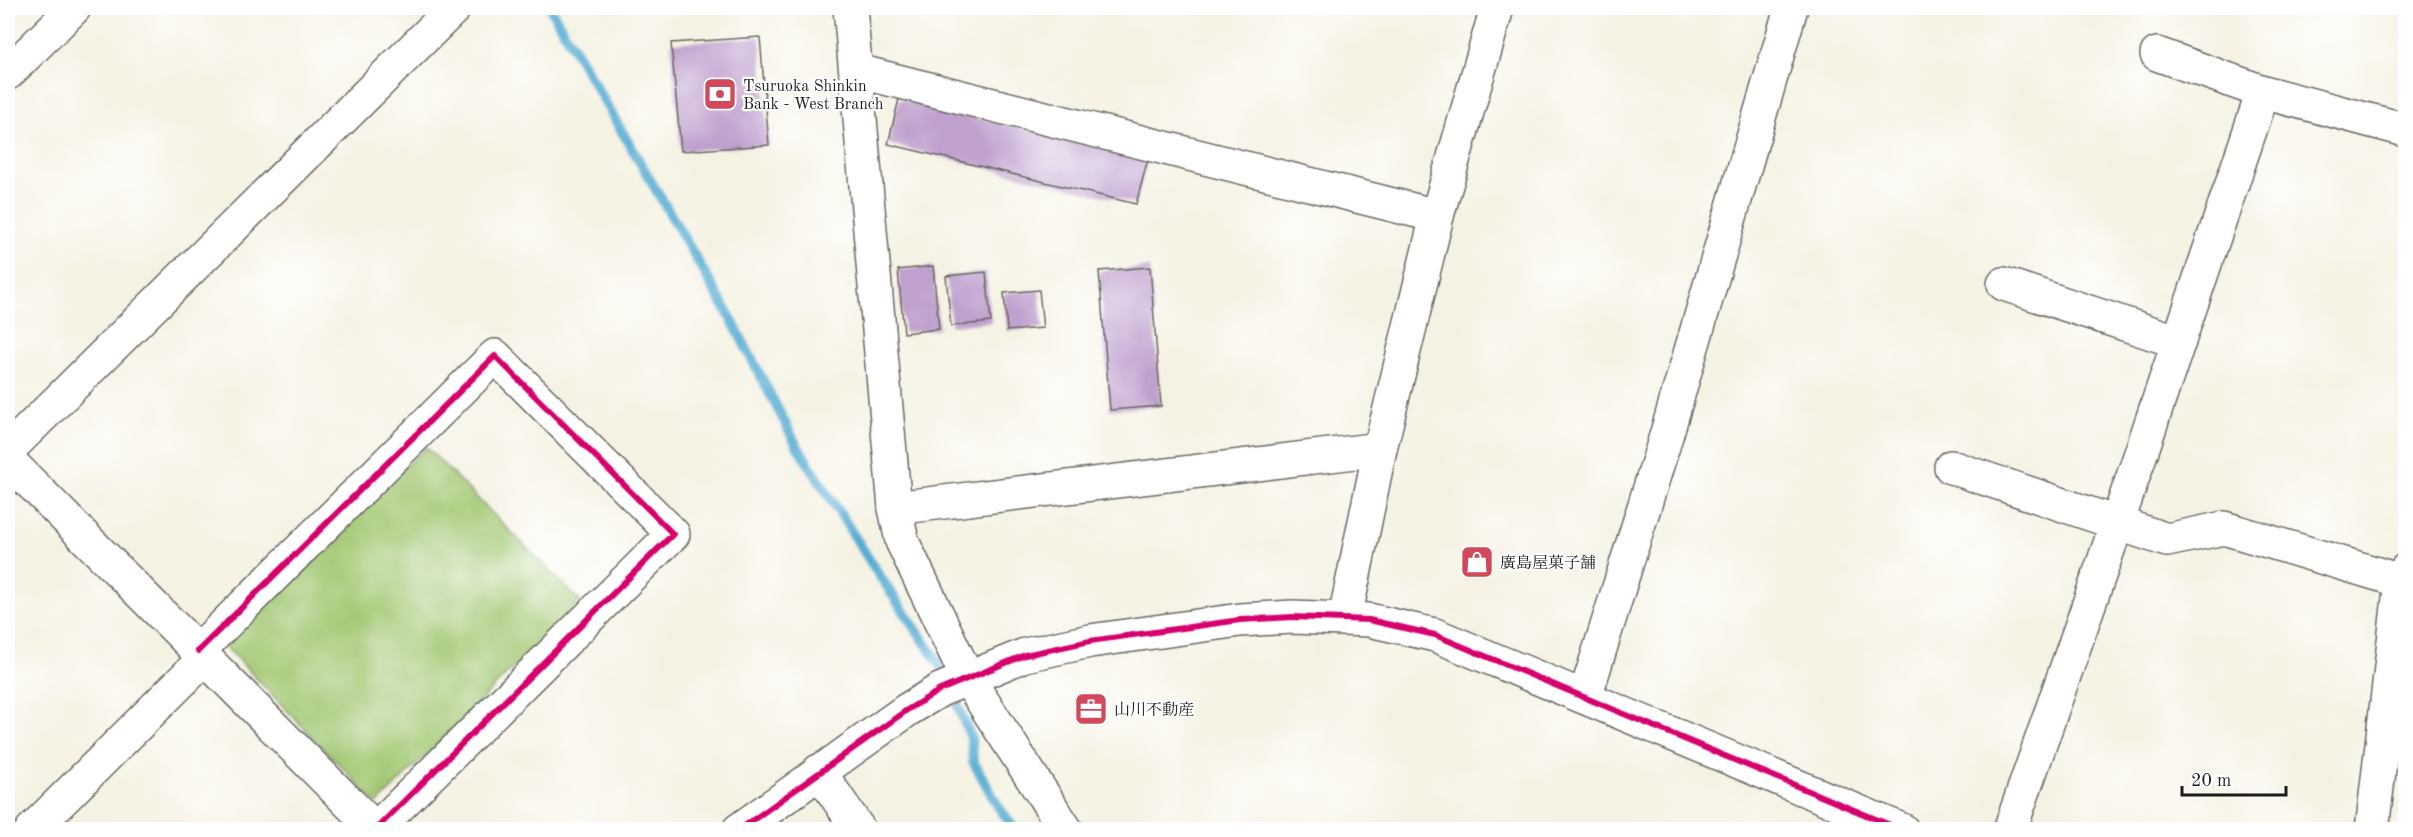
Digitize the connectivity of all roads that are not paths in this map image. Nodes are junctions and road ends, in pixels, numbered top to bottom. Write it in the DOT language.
graph roads {
  1 [pos="74,8"];
  2 [pos="454,8"];
  3 [pos="850,8"];
  4 [pos="1497,8"];
  5 [pos="1791,8"];
  6 [pos="2157,54"];
  7 [pos="857,71"];
  8 [pos="8,73"];
  9 [pos="2263,92"];
  10 [pos="2406,130"];
  11 [pos="1437,216"];
  12 [pos="2004,284"];
  13 [pos="2178,342"];
  14 [pos="1380,449"];
  15 [pos="8,450"];
  16 [pos="8,460"];
  17 [pos="1951,467"];
  18 [pos="895,508"];
  19 [pos="2117,524"];
  20 [pos="2403,575"];
  21 [pos="1345,618"];
  22 [pos="201,654"];
  23 [pos="968,678"];
  24 [pos="1585,697"];
  25 [pos="819,771"];
  26 [pos="376,829"];
  27 [pos="32,830"];
  28 [pos="739,830"];
  29 [pos="859,830"];
  30 [pos="1066,830"];
  31 [pos="1902,830"];
  32 [pos="2010,830"];
  33 [pos="2372,830"];
  1 -- 8 [label="street"];
  2 -- 15 [label="street"];
  3 -- 7 [label="street"];
  4 -- 11 [label="street"];
  5 -- 24 [label="street"];
  6 -- 9 [label="street"];
  7 -- 11 [label="street"];
  7 -- 18 [label="street"];
  9 -- 10 [label="street"];
  9 -- 13 [label="street"];
  11 -- 14 [label="street"];
  12 -- 13 [label="street"];
  13 -- 19 [label="street"];
  14 -- 18 [label="street"];
  14 -- 21 [label="street"];
  16 -- 22 [label="street"];
  17 -- 19 [label="street"];
  18 -- 23 [label="street"];
  19 -- 20 [label="street"];
  19 -- 32 [label="street"];
  20 -- 33 [label="street"];
  21 -- 23 [label="street"];
  21 -- 24 [label="street"];
  22 -- 26 [label="street"];
  22 -- 26 [label="street"];
  22 -- 27 [label="street"];
  23 -- 25 [label="street"];
  23 -- 30 [label="street"];
  24 -- 31 [label="street"];
  25 -- 28 [label="street"];
  25 -- 29 [label="street"];
}
